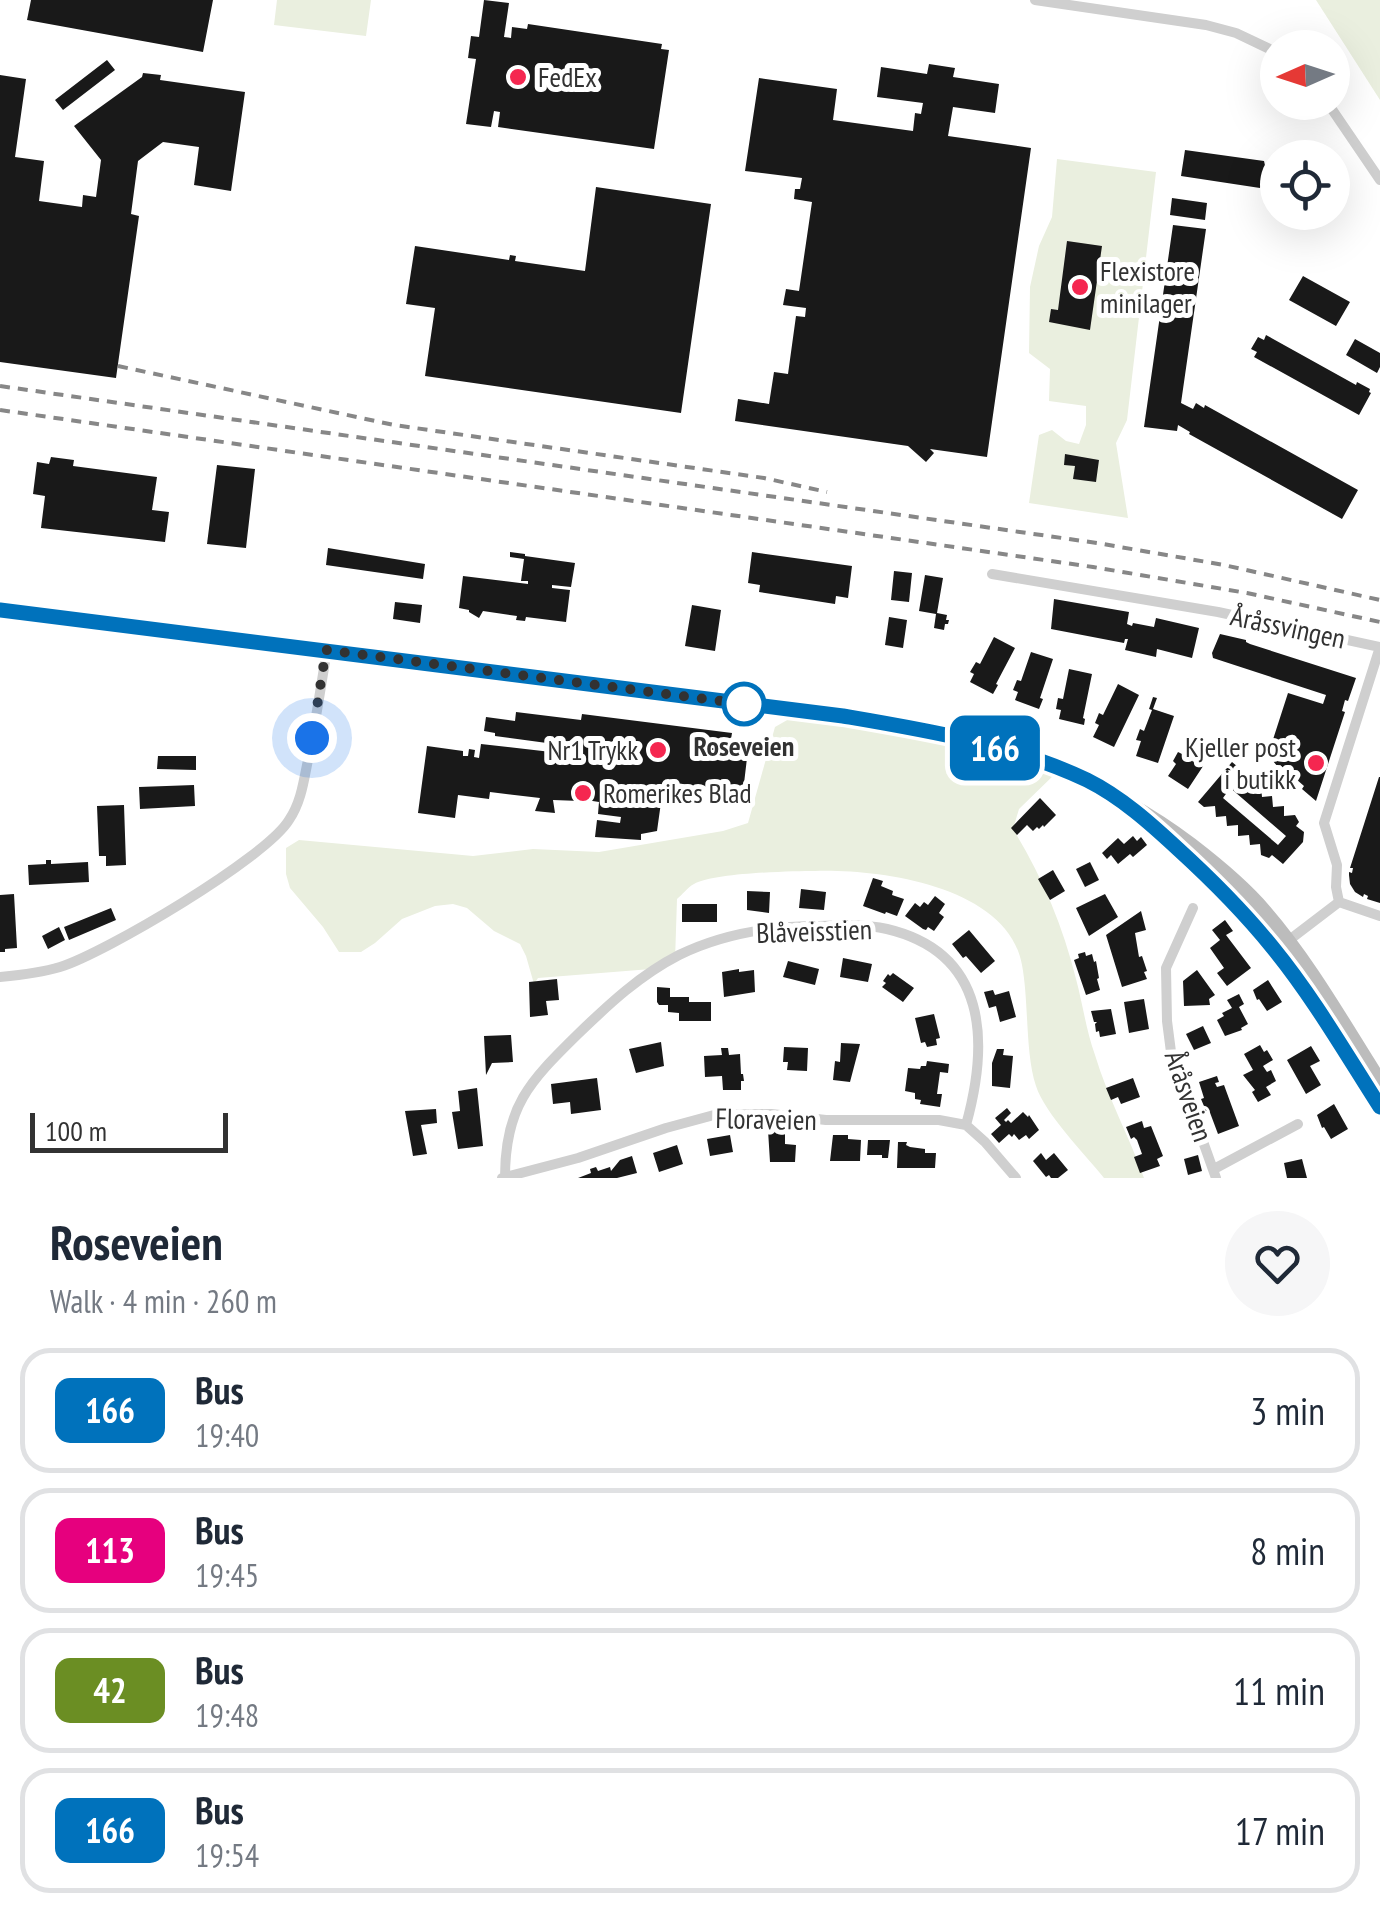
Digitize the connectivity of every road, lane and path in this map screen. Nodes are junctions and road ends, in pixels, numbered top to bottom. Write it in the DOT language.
graph roads {
  1 [pos="1035,0"];
  2 [pos="1260,44"];
  3 [pos="1338,120"];
  4 [pos="1380,180"];
  5 [pos="992,574"];
  6 [pos="0,610"];
  7 [pos="326,650"];
  8 [pos="1339,902"];
  9 [pos="1192,908"];
  10 [pos="1380,916"];
  11 [pos="1282,946"];
  12 [pos="0,976"];
  13 [pos="1380,1082"];
  14 [pos="1380,1107"];
  15 [pos="1298,1124"];
  16 [pos="966,1125"];
  17 [pos="1215,1173"];
  18 [pos="504,1178"];
  19 [pos="1016,1178"];
  1 -- 2 [label="street"];
  3 -- 4 [label="street"];
  5 -- 8 [label="street, Åråssvingen"];
  6 -- 7 [label="main road"];
  7 -- 11 [label="main road"];
  7 -- 12 [label="street"];
  8 -- 10 [label="street"];
  8 -- 11 [label="street"];
  9 -- 17 [label="street, Åråsveien"];
  11 -- 13 [label="main road"];
  11 -- 14 [label="main road"];
  15 -- 17 [label="street, Åråsveien"];
  16 -- 18 [label="street, Floraveien"];
  16 -- 18 [label="street, Blåveisstien"];
  16 -- 19 [label="street"];
}
